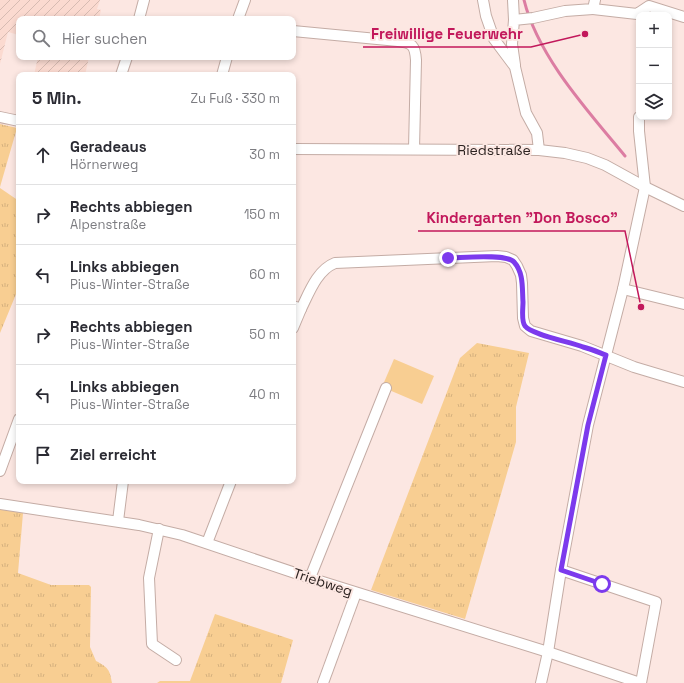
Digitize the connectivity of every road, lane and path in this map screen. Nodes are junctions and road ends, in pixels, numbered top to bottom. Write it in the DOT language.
graph roads {
  1 [pos="144,0"];
  2 [pos="245,0"];
  3 [pos="483,0"];
  4 [pos="513,0"];
  5 [pos="594,5"];
  6 [pos="649,7"];
  7 [pos="139,16"];
  8 [pos="239,16"];
  9 [pos="684,17"];
  10 [pos="524,19"];
  11 [pos="296,32"];
  12 [pos="126,60"];
  13 [pos="226,60"];
  14 [pos="515,67"];
  15 [pos="122,72"];
  16 [pos="223,72"];
  17 [pos="0,117"];
  18 [pos="16,120"];
  19 [pos="640,120"];
  20 [pos="296,149"];
  21 [pos="414,149"];
  22 [pos="539,150"];
  23 [pos="645,187"];
  24 [pos="684,206"];
  25 [pos="623,288"];
  26 [pos="684,304"];
  27 [pos="297,308"];
  28 [pos="606,355"];
  29 [pos="684,382"];
  30 [pos="386,388"];
  31 [pos="16,428"];
  32 [pos="0,471"];
  33 [pos="124,484"];
  34 [pos="230,484"];
  35 [pos="0,504"];
  36 [pos="118,521"];
  37 [pos="159,529"];
  38 [pos="206,543"];
  39 [pos="561,570"];
  40 [pos="310,578"];
  41 [pos="356,593"];
  42 [pos="548,652"];
  43 [pos="176,660"];
  44 [pos="323,683"];
  45 [pos="541,683"];
  46 [pos="640,683"];
  1 -- 7 [label="street"];
  2 -- 8 [label="street"];
  3 -- 14 [label="street"];
  4 -- 10 [label="street"];
  5 -- 6 [label="street"];
  5 -- 10 [label="street"];
  6 -- 9 [label="street"];
  10 -- 14 [label="street"];
  11 -- 21 [label="street"];
  12 -- 15 [label="street"];
  13 -- 16 [label="street"];
  14 -- 22 [label="street"];
  17 -- 18 [label="street"];
  19 -- 23 [label="street"];
  20 -- 21 [label="street, Riedstraße"];
  21 -- 22 [label="street, Riedstraße"];
  22 -- 23 [label="street, Riedstraße"];
  23 -- 24 [label="street, Riedstraße"];
  23 -- 25 [label="street"];
  25 -- 26 [label="street"];
  25 -- 28 [label="street"];
  27 -- 28 [label="street"];
  28 -- 29 [label="street"];
  28 -- 39 [label="street"];
  30 -- 40 [label="street"];
  31 -- 32 [label="street"];
  33 -- 36 [label="street"];
  34 -- 38 [label="street"];
  35 -- 36 [label="street, Triebweg"];
  36 -- 37 [label="street, Triebweg"];
  37 -- 38 [label="street, Triebweg"];
  37 -- 43 [label="street"];
  38 -- 40 [label="street, Triebweg"];
  39 -- 42 [label="street"];
  39 -- 46 [label="street"];
  40 -- 41 [label="street, Triebweg"];
  41 -- 42 [label="street, Triebweg"];
  41 -- 44 [label="street"];
  42 -- 45 [label="street"];
  42 -- 46 [label="street, Triebweg"];
}
